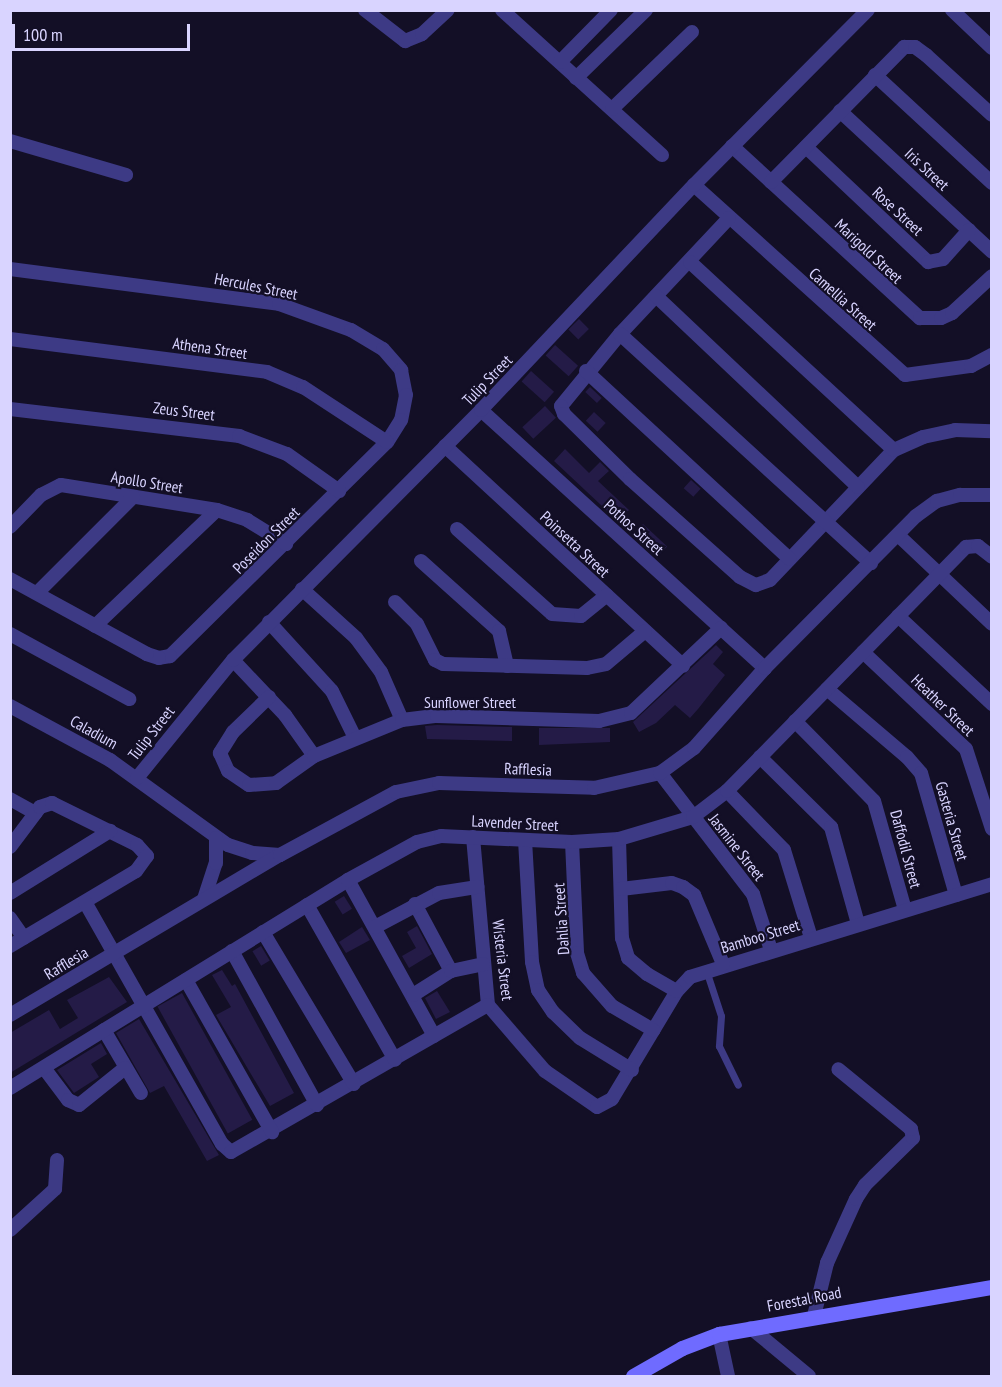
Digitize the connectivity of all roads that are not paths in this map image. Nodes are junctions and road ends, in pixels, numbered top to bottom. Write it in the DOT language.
graph roads {
  1 [pos="365,10"];
  2 [pos="448,10"];
  3 [pos="502,10"];
  4 [pos="611,10"];
  5 [pos="646,10"];
  6 [pos="868,10"];
  7 [pos="952,10"];
  8 [pos="692,32"];
  9 [pos="992,48"];
  10 [pos="560,62"];
  11 [pos="875,75"];
  12 [pos="576,78"];
  13 [pos="612,109"];
  14 [pos="840,111"];
  15 [pos="992,115"];
  16 [pos="10,141"];
  17 [pos="732,146"];
  18 [pos="806,147"];
  19 [pos="662,155"];
  20 [pos="126,175"];
  21 [pos="771,182"];
  22 [pos="992,183"];
  23 [pos="694,184"];
  24 [pos="729,218"];
  25 [pos="969,230"];
  26 [pos="992,252"];
  27 [pos="690,262"];
  28 [pos="10,269"];
  29 [pos="992,276"];
  30 [pos="656,296"];
  31 [pos="620,334"];
  32 [pos="10,339"];
  33 [pos="989,357"];
  34 [pos="586,371"];
  35 [pos="992,373"];
  36 [pos="10,409"];
  37 [pos="481,410"];
  38 [pos="992,431"];
  39 [pos="387,442"];
  40 [pos="445,446"];
  41 [pos="894,450"];
  42 [pos="858,488"];
  43 [pos="339,491"];
  44 [pos="992,495"];
  45 [pos="133,497"];
  46 [pos="217,510"];
  47 [pos="826,522"];
  48 [pos="10,527"];
  49 [pos="457,529"];
  50 [pos="898,535"];
  51 [pos="286,544"];
  52 [pos="992,557"];
  53 [pos="790,559"];
  54 [pos="421,561"];
  55 [pos="871,563"];
  56 [pos="939,574"];
  57 [pos="10,579"];
  58 [pos="302,589"];
  59 [pos="37,593"];
  60 [pos="606,596"];
  61 [pos="395,602"];
  62 [pos="898,616"];
  63 [pos="269,622"];
  64 [pos="992,624"];
  65 [pos="95,626"];
  66 [pos="721,628"];
  67 [pos="645,631"];
  68 [pos="10,634"];
  69 [pos="863,652"];
  70 [pos="233,660"];
  71 [pos="507,666"];
  72 [pos="683,666"];
  73 [pos="765,668"];
  74 [pos="827,689"];
  75 [pos="268,696"];
  76 [pos="129,699"];
  77 [pos="992,704"];
  78 [pos="10,706"];
  79 [pos="402,720"];
  80 [pos="795,721"];
  81 [pos="355,738"];
  82 [pos="314,756"];
  83 [pos="760,757"];
  84 [pos="660,772"];
  85 [pos="137,778"];
  86 [pos="727,791"];
  87 [pos="10,799"];
  88 [pos="34,813"];
  89 [pos="693,817"];
  90 [pos="992,829"];
  91 [pos="110,831"];
  92 [pos="473,837"];
  93 [pos="216,838"];
  94 [pos="619,839"];
  95 [pos="525,840"];
  96 [pos="572,842"];
  97 [pos="10,847"];
  98 [pos="280,855"];
  99 [pos="348,880"];
  100 [pos="992,884"];
  101 [pos="478,887"];
  102 [pos="621,889"];
  103 [pos="10,893"];
  104 [pos="956,895"];
  105 [pos="204,899"];
  106 [pos="85,902"];
  107 [pos="415,904"];
  108 [pos="307,905"];
  109 [pos="905,910"];
  110 [pos="10,918"];
  111 [pos="858,924"];
  112 [pos="375,927"];
  113 [pos="263,932"];
  114 [pos="24,938"];
  115 [pos="811,938"];
  116 [pos="10,946"];
  117 [pos="771,950"];
  118 [pos="232,951"];
  119 [pos="114,953"];
  120 [pos="483,964"];
  121 [pos="723,964"];
  122 [pos="706,970"];
  123 [pos="451,971"];
  124 [pos="186,980"];
  125 [pos="677,991"];
  126 [pos="413,995"];
  127 [pos="488,1005"];
  128 [pos="144,1006"];
  129 [pos="10,1015"];
  130 [pos="104,1030"];
  131 [pos="653,1030"];
  132 [pos="434,1036"];
  133 [pos="394,1060"];
  134 [pos="44,1068"];
  135 [pos="125,1068"];
  136 [pos="838,1069"];
  137 [pos="632,1070"];
  138 [pos="354,1084"];
  139 [pos="738,1085"];
  140 [pos="10,1088"];
  141 [pos="141,1094"];
  142 [pos="317,1105"];
  143 [pos="602,1107"];
  144 [pos="272,1132"];
  145 [pos="57,1160"];
  146 [pos="10,1230"];
  147 [pos="992,1287"];
  148 [pos="814,1316"];
  149 [pos="751,1328"];
  150 [pos="719,1334"];
  151 [pos="633,1377"];
  152 [pos="728,1377"];
  153 [pos="809,1377"];
  1 -- 2 [label="street"];
  3 -- 10 [label="street"];
  4 -- 10 [label="street"];
  5 -- 12 [label="street"];
  6 -- 17 [label="street, Tulip Street"];
  7 -- 9 [label="street"];
  8 -- 13 [label="street"];
  10 -- 12 [label="street"];
  11 -- 14 [label="street"];
  11 -- 15 [label="street"];
  11 -- 22 [label="street"];
  12 -- 13 [label="street"];
  13 -- 19 [label="street"];
  14 -- 18 [label="street"];
  14 -- 25 [label="street, Iris Street"];
  16 -- 20 [label="street"];
  17 -- 21 [label="street, Marigold Street"];
  17 -- 23 [label="street, Tulip Street"];
  18 -- 21 [label="street"];
  18 -- 25 [label="street, Rose Street"];
  21 -- 29 [label="street, Marigold Street"];
  23 -- 24 [label="street, Camellia Street"];
  23 -- 37 [label="street, Tulip Street"];
  24 -- 27 [label="street"];
  24 -- 33 [label="street, Camellia Street"];
  25 -- 26 [label="street, Iris Street"];
  27 -- 30 [label="street"];
  27 -- 41 [label="street"];
  28 -- 39 [label="street, Hercules Street"];
  30 -- 31 [label="street"];
  30 -- 42 [label="street"];
  31 -- 34 [label="street"];
  31 -- 47 [label="street"];
  32 -- 39 [label="street, Athena Street"];
  33 -- 35 [label="street"];
  34 -- 53 [label="street"];
  34 -- 53 [label="street"];
  36 -- 43 [label="street, Zeus Street"];
  37 -- 40 [label="street, Tulip Street"];
  37 -- 66 [label="street, Pothos Street"];
  38 -- 41 [label="street"];
  39 -- 43 [label="street, Poseidon Street"];
  40 -- 58 [label="street, Tulip Street"];
  40 -- 60 [label="street, Poinsetta Street"];
  41 -- 42 [label="street"];
  42 -- 47 [label="street"];
  43 -- 51 [label="street, Poseidon Street"];
  44 -- 50 [label="street, Rafflesia"];
  45 -- 46 [label="street, Apollo Street"];
  45 -- 48 [label="street, Apollo Street"];
  45 -- 59 [label="street"];
  46 -- 51 [label="street, Apollo Street"];
  46 -- 65 [label="street"];
  47 -- 53 [label="street"];
  47 -- 55 [label="street"];
  49 -- 60 [label="street"];
  50 -- 55 [label="street, Rafflesia"];
  50 -- 56 [label="street"];
  51 -- 65 [label="street, Poseidon Street"];
  52 -- 56 [label="street, Lavender Street"];
  54 -- 71 [label="street"];
  55 -- 73 [label="street, Rafflesia"];
  56 -- 62 [label="street, Lavender Street"];
  56 -- 64 [label="street"];
  57 -- 59 [label="street"];
  58 -- 63 [label="street, Tulip Street"];
  58 -- 79 [label="street"];
  59 -- 65 [label="street"];
  60 -- 67 [label="street, Poinsetta Street"];
  61 -- 71 [label="street"];
  62 -- 69 [label="street, Lavender Street"];
  62 -- 77 [label="street"];
  63 -- 70 [label="street, Tulip Street"];
  63 -- 81 [label="street"];
  66 -- 72 [label="street, Sunflower Street"];
  66 -- 73 [label="street, Pothos Street"];
  67 -- 71 [label="street"];
  67 -- 72 [label="street, Poinsetta Street"];
  68 -- 76 [label="street"];
  69 -- 74 [label="street, Lavender Street"];
  69 -- 90 [label="street, Heather Street"];
  70 -- 75 [label="street"];
  70 -- 85 [label="street, Tulip Street"];
  72 -- 79 [label="street, Sunflower Street"];
  73 -- 84 [label="street, Rafflesia"];
  74 -- 80 [label="street, Lavender Street"];
  74 -- 104 [label="street, Gasteria Street"];
  75 -- 82 [label="street"];
  75 -- 82 [label="street, Sunflower Street"];
  78 -- 85 [label="street, Caladium"];
  79 -- 81 [label="street, Sunflower Street"];
  80 -- 83 [label="street, Lavender Street"];
  80 -- 109 [label="street, Daffodil Street"];
  81 -- 82 [label="street, Sunflower Street"];
  83 -- 86 [label="street, Lavender Street"];
  83 -- 111 [label="street"];
  84 -- 89 [label="street, Jasmine Street"];
  84 -- 98 [label="street, Rafflesia"];
  85 -- 93 [label="street, Caladium"];
  86 -- 89 [label="street, Lavender Street"];
  86 -- 115 [label="street"];
  87 -- 88 [label="street"];
  88 -- 91 [label="street"];
  88 -- 97 [label="street"];
  89 -- 94 [label="street, Lavender Street"];
  89 -- 117 [label="street, Jasmine Street"];
  91 -- 103 [label="street"];
  91 -- 106 [label="street"];
  92 -- 95 [label="street, Lavender Street"];
  92 -- 99 [label="street, Lavender Street"];
  92 -- 101 [label="street, Wisteria Street"];
  93 -- 98 [label="street, Caladium"];
  93 -- 105 [label="street"];
  94 -- 96 [label="street, Lavender Street"];
  94 -- 102 [label="street"];
  95 -- 96 [label="street, Lavender Street"];
  95 -- 137 [label="street"];
  96 -- 131 [label="street, Dahlia Street"];
  98 -- 105 [label="street, Rafflesia"];
  99 -- 108 [label="street, Lavender Street"];
  99 -- 112 [label="street"];
  100 -- 104 [label="street, Bamboo Street"];
  101 -- 107 [label="street"];
  101 -- 120 [label="street, Wisteria Street"];
  102 -- 121 [label="street"];
  102 -- 125 [label="street"];
  104 -- 109 [label="street, Bamboo Street"];
  105 -- 119 [label="street, Rafflesia"];
  106 -- 114 [label="street"];
  106 -- 119 [label="street"];
  107 -- 112 [label="street"];
  107 -- 123 [label="street"];
  108 -- 113 [label="street, Lavender Street"];
  108 -- 133 [label="street"];
  109 -- 111 [label="street, Bamboo Street"];
  110 -- 114 [label="street"];
  111 -- 115 [label="street, Bamboo Street"];
  112 -- 126 [label="street"];
  113 -- 118 [label="street, Lavender Street"];
  113 -- 138 [label="street"];
  114 -- 116 [label="street"];
  115 -- 117 [label="street, Bamboo Street"];
  117 -- 121 [label="street, Bamboo Street"];
  118 -- 124 [label="street, Lavender Street"];
  118 -- 142 [label="street"];
  119 -- 128 [label="street"];
  119 -- 129 [label="street, Rafflesia"];
  120 -- 123 [label="street"];
  120 -- 127 [label="street, Wisteria Street"];
  121 -- 122 [label="street, Bamboo Street"];
  122 -- 125 [label="street, Bamboo Street"];
  122 -- 139 [label="lane"];
  123 -- 126 [label="street"];
  124 -- 128 [label="street, Lavender Street"];
  124 -- 144 [label="street"];
  125 -- 131 [label="street, Bamboo Street"];
  126 -- 132 [label="street"];
  127 -- 132 [label="street"];
  127 -- 143 [label="street, Wisteria Street"];
  128 -- 130 [label="street, Lavender Street"];
  128 -- 144 [label="street"];
  130 -- 134 [label="street, Lavender Street"];
  130 -- 135 [label="street"];
  131 -- 137 [label="street, Bamboo Street"];
  132 -- 133 [label="street"];
  133 -- 138 [label="street"];
  134 -- 135 [label="street"];
  134 -- 140 [label="street, Lavender Street"];
  135 -- 141 [label="street"];
  136 -- 148 [label="street"];
  137 -- 143 [label="street, Bamboo Street"];
  138 -- 142 [label="street"];
  142 -- 144 [label="street"];
  145 -- 146 [label="street"];
  147 -- 148 [label="street, Forestal Road"];
  148 -- 149 [label="street, Forestal Road"];
  149 -- 150 [label="street, Forestal Road"];
  149 -- 153 [label="street"];
  150 -- 151 [label="street, Forestal Road"];
  150 -- 152 [label="street"];
}
